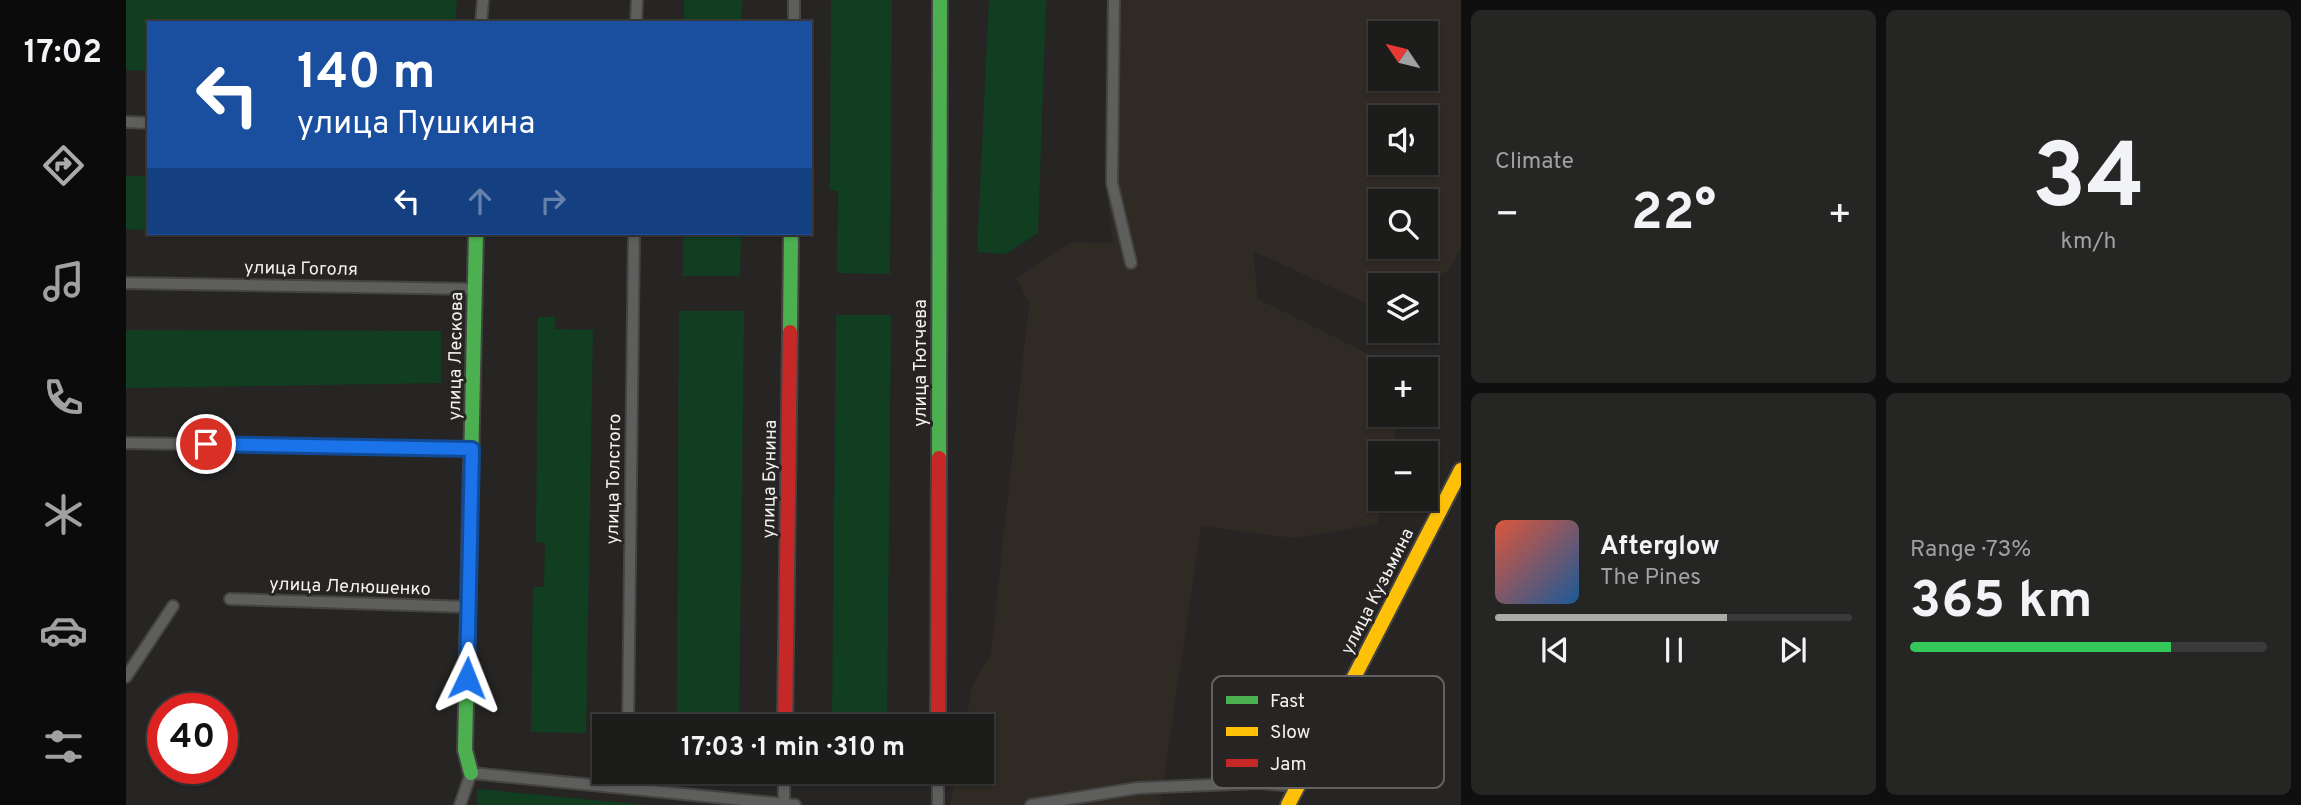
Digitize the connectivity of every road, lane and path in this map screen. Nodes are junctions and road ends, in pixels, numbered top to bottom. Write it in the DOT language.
graph roads {
  1 [pos="483,0"];
  2 [pos="637,0"];
  3 [pos="794,0"];
  4 [pos="940,0"];
  5 [pos="1114,0"];
  6 [pos="481,21"];
  7 [pos="636,21"];
  8 [pos="794,21"];
  9 [pos="126,122"];
  10 [pos="147,123"];
  11 [pos="476,235"];
  12 [pos="634,235"];
  13 [pos="791,235"];
  14 [pos="1131,263"];
  15 [pos="126,282"];
  16 [pos="476,289"];
  17 [pos="126,443"];
  18 [pos="472,449"];
  19 [pos="1461,470"];
  20 [pos="230,599"];
  21 [pos="173,606"];
  22 [pos="469,607"];
  23 [pos="1355,676"];
  24 [pos="126,677"];
  25 [pos="628,714"];
  26 [pos="785,714"];
  27 [pos="938,714"];
  28 [pos="471,773"];
  29 [pos="627,784"];
  30 [pos="786,784"];
  31 [pos="938,784"];
  32 [pos="1212,785"];
  33 [pos="627,788"];
  34 [pos="1298,788"];
  35 [pos="790,804"];
  36 [pos="460,805"];
  37 [pos="938,805"];
  38 [pos="1031,805"];
  39 [pos="1288,805"];
  1 -- 6 [label="street"];
  2 -- 7 [label="street"];
  3 -- 8 [label="street"];
  4 -- 27 [label="street, улица Тютчева"];
  5 -- 14 [label="street"];
  9 -- 10 [label="street"];
  11 -- 16 [label="street, улица Лескова"];
  12 -- 25 [label="street, улица Толстого"];
  13 -- 26 [label="street, улица Бунина"];
  15 -- 16 [label="street, улица Гоголя"];
  16 -- 18 [label="street, улица Лескова"];
  17 -- 18 [label="street"];
  18 -- 22 [label="street, улица Лескова"];
  19 -- 23 [label="street, улица Кузьмина"];
  20 -- 22 [label="street, улица Лелюшенко"];
  21 -- 24 [label="street"];
  22 -- 28 [label="street, улица Лескова"];
  28 -- 33 [label="street"];
  28 -- 36 [label="street"];
  29 -- 33 [label="street"];
  30 -- 35 [label="street"];
  31 -- 37 [label="street"];
  32 -- 38 [label="street"];
  33 -- 35 [label="street"];
  34 -- 39 [label="street, улица Кузьмина"];
}
